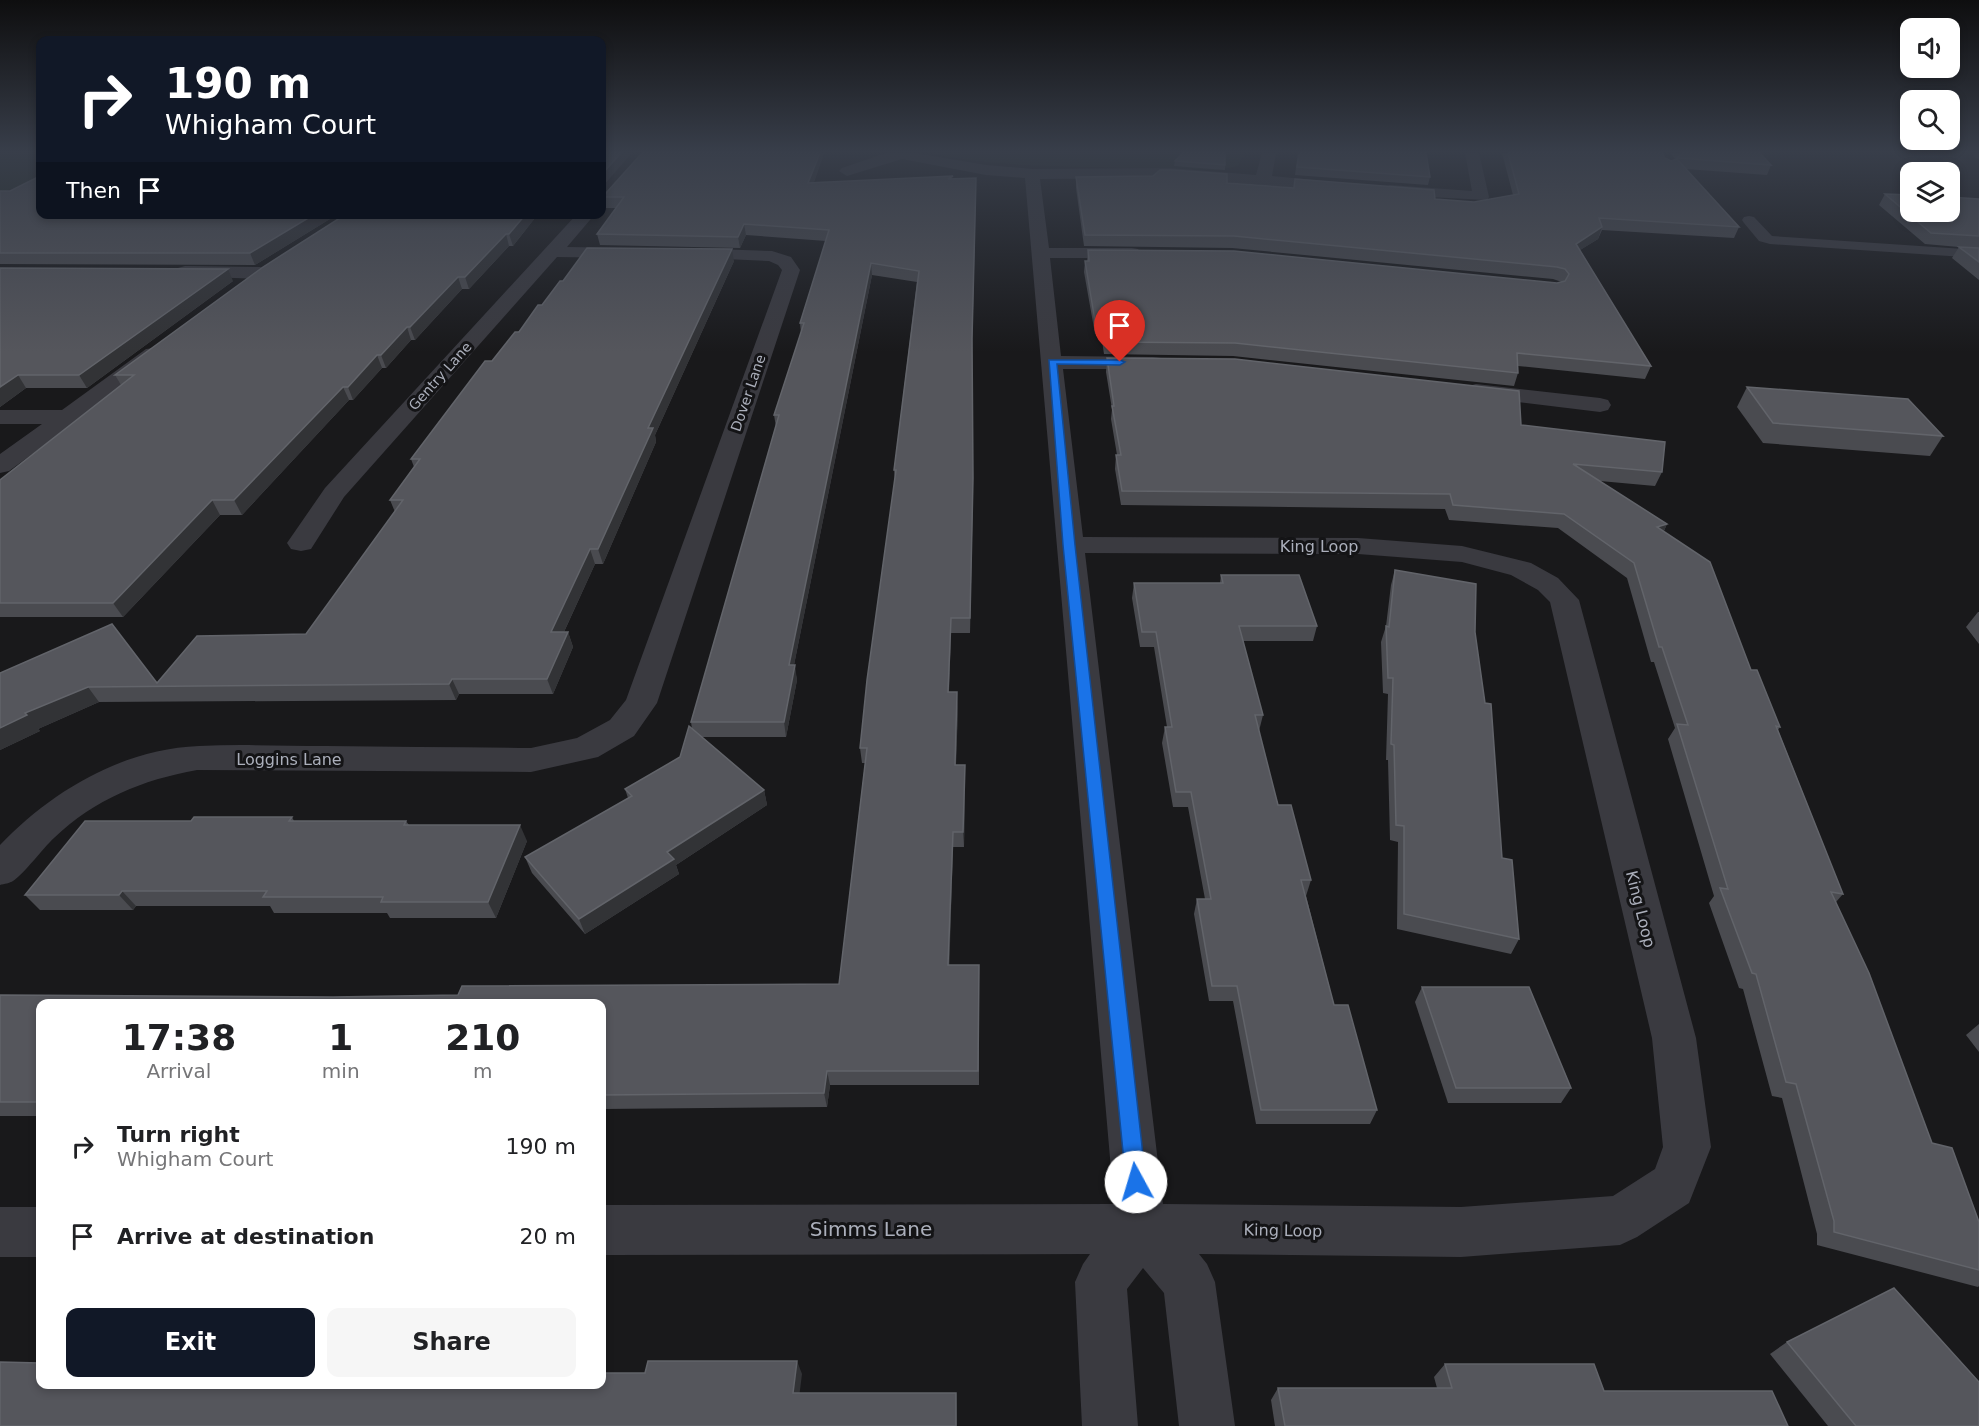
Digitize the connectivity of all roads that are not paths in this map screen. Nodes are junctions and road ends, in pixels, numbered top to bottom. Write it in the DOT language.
graph roads {
  1 [pos="582,220"];
  2 [pos="1037,220"];
  3 [pos="1749,220"];
  4 [pos="553,252"];
  5 [pos="1041,253"];
  6 [pos="1147,253"];
  7 [pos="1979,254"];
  8 [pos="279,262"];
  9 [pos="162,272"];
  10 [pos="260,273"];
  11 [pos="238,291"];
  12 [pos="172,340"];
  13 [pos="1052,362"];
  14 [pos="1177,363"];
  15 [pos="1458,389"];
  16 [pos="1600,405"];
  17 [pos="0,417"];
  18 [pos="68,417"];
  19 [pos="0,466"];
  20 [pos="301,543"];
  21 [pos="1069,545"];
  22 [pos="610,735"];
  23 [pos="0,870"];
  24 [pos="1141,1229"];
  25 [pos="606,1230"];
  26 [pos="0,1232"];
  27 [pos="36,1232"];
  28 [pos="1110,1426"];
  29 [pos="1207,1426"];
  1 -- 4 [label="street, Gentry Lane"];
  2 -- 5 [label="street"];
  3 -- 7 [label="lane"];
  4 -- 20 [label="street, Gentry Lane"];
  4 -- 22 [label="street, Dover Lane"];
  5 -- 6 [label="street"];
  5 -- 13 [label="street"];
  8 -- 10 [label="street"];
  9 -- 10 [label="street"];
  10 -- 11 [label="street"];
  12 -- 18 [label="street"];
  13 -- 14 [label="street"];
  13 -- 21 [label="street"];
  15 -- 16 [label="street"];
  17 -- 18 [label="street"];
  18 -- 19 [label="street"];
  21 -- 24 [label="street"];
  21 -- 24 [label="street, King Loop"];
  22 -- 23 [label="street, Loggins Lane"];
  24 -- 25 [label="street, Simms Lane"];
  24 -- 28 [label="street"];
  24 -- 29 [label="street"];
  26 -- 27 [label="street"];
}
